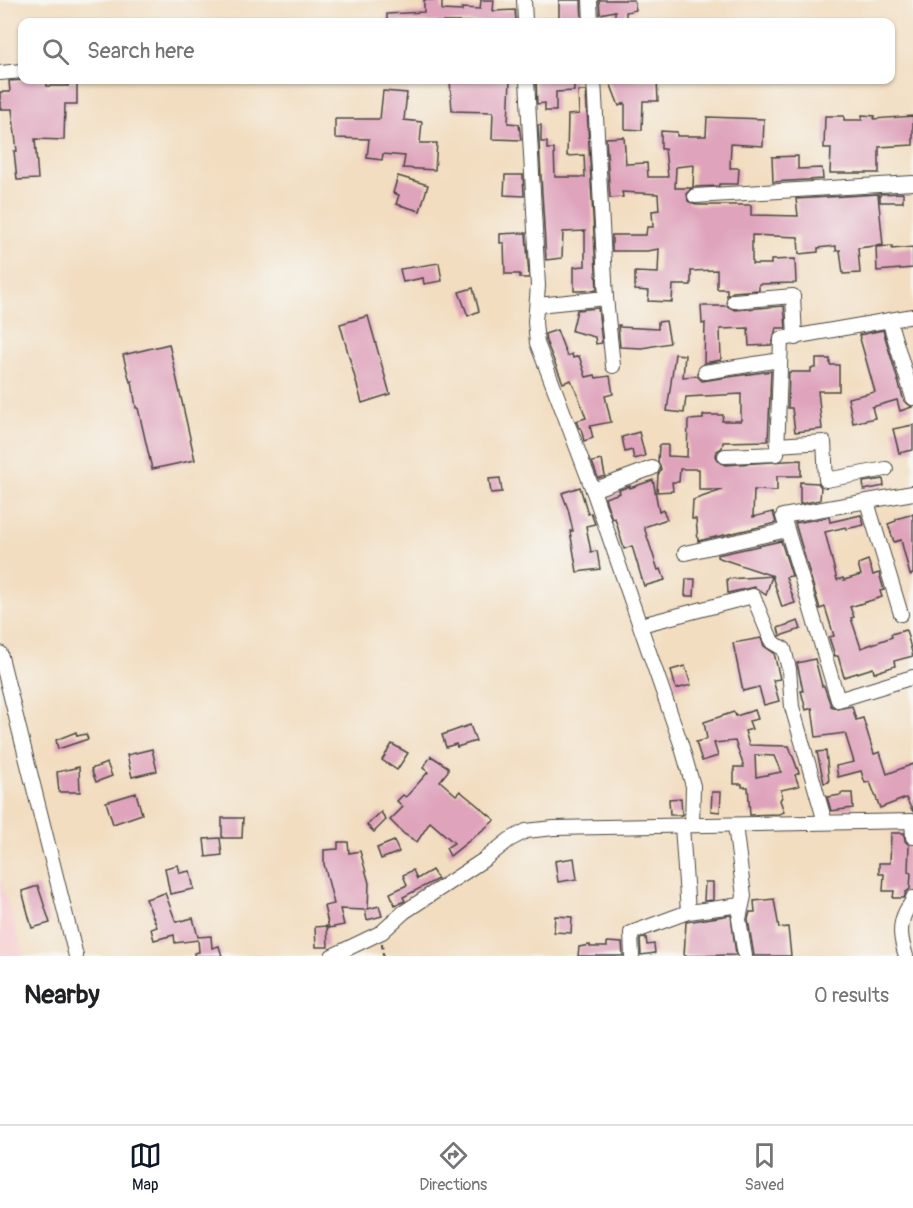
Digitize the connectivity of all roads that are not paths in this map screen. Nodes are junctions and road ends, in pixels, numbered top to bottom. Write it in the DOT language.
graph roads {
  1 [pos="524,0"];
  2 [pos="590,0"];
  3 [pos="525,18"];
  4 [pos="591,18"];
  5 [pos="18,71"];
  6 [pos="0,73"];
  7 [pos="527,84"];
  8 [pos="594,84"];
  9 [pos="913,183"];
  10 [pos="695,196"];
  11 [pos="606,298"];
  12 [pos="734,301"];
  13 [pos="538,305"];
  14 [pos="913,316"];
  15 [pos="889,320"];
  16 [pos="795,338"];
  17 [pos="780,360"];
  18 [pos="613,366"];
  19 [pos="705,372"];
  20 [pos="913,398"];
  21 [pos="777,445"];
  22 [pos="725,456"];
  23 [pos="652,468"];
  24 [pos="886,469"];
  25 [pos="593,490"];
  26 [pos="913,493"];
  27 [pos="867,502"];
  28 [pos="787,530"];
  29 [pos="685,553"];
  30 [pos="901,615"];
  31 [pos="641,625"];
  32 [pos="0,653"];
  33 [pos="913,677"];
  34 [pos="912,821"];
  35 [pos="825,822"];
  36 [pos="735,825"];
  37 [pos="687,826"];
  38 [pos="913,837"];
  39 [pos="913,898"];
  40 [pos="741,905"];
  41 [pos="688,912"];
  42 [pos="76,956"];
  43 [pos="332,956"];
  44 [pos="632,956"];
  45 [pos="745,956"];
  46 [pos="906,956"];
  1 -- 3 [label="street"];
  2 -- 4 [label="street"];
  5 -- 6 [label="street"];
  7 -- 13 [label="street"];
  8 -- 11 [label="street"];
  9 -- 10 [label="street"];
  11 -- 13 [label="street"];
  11 -- 18 [label="street"];
  12 -- 16 [label="street"];
  13 -- 25 [label="street"];
  14 -- 15 [label="street"];
  15 -- 16 [label="street"];
  15 -- 20 [label="street"];
  16 -- 17 [label="street"];
  17 -- 19 [label="street"];
  17 -- 21 [label="street"];
  21 -- 22 [label="street"];
  21 -- 24 [label="street"];
  23 -- 25 [label="street"];
  25 -- 31 [label="street"];
  26 -- 27 [label="street"];
  27 -- 28 [label="street"];
  27 -- 30 [label="street"];
  28 -- 29 [label="street"];
  28 -- 33 [label="street"];
  31 -- 35 [label="street"];
  31 -- 37 [label="street"];
  32 -- 42 [label="street"];
  34 -- 35 [label="street"];
  34 -- 38 [label="street"];
  35 -- 36 [label="street"];
  36 -- 37 [label="street"];
  36 -- 40 [label="street"];
  37 -- 41 [label="street"];
  37 -- 43 [label="street"];
  39 -- 46 [label="street"];
  40 -- 41 [label="street"];
  40 -- 45 [label="street"];
  41 -- 44 [label="street"];
}
